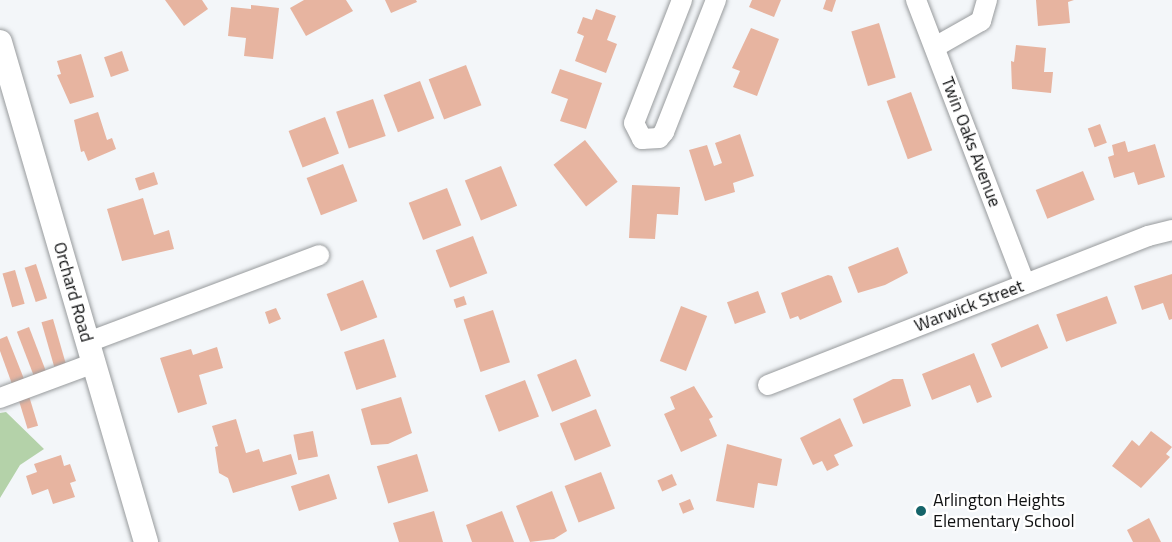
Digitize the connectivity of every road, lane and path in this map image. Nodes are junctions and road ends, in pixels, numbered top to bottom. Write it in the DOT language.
graph roads {
  1 [pos="682,0"];
  2 [pos="716,0"];
  3 [pos="916,0"];
  4 [pos="987,0"];
  5 [pos="0,42"];
  6 [pos="935,46"];
  7 [pos="1172,230"];
  8 [pos="319,255"];
  9 [pos="1025,284"];
  10 [pos="91,352"];
  11 [pos="768,385"];
  12 [pos="0,398"];
  13 [pos="146,542"];
  1 -- 2 [label="street"];
  3 -- 6 [label="street, Twin Oaks Avenue"];
  4 -- 6 [label="street"];
  5 -- 10 [label="main road, Orchard Road"];
  6 -- 9 [label="street, Twin Oaks Avenue"];
  7 -- 9 [label="street, Warwick Street"];
  8 -- 10 [label="street"];
  9 -- 11 [label="street, Warwick Street"];
  10 -- 12 [label="street"];
  10 -- 13 [label="main road, Orchard Road"];
}
